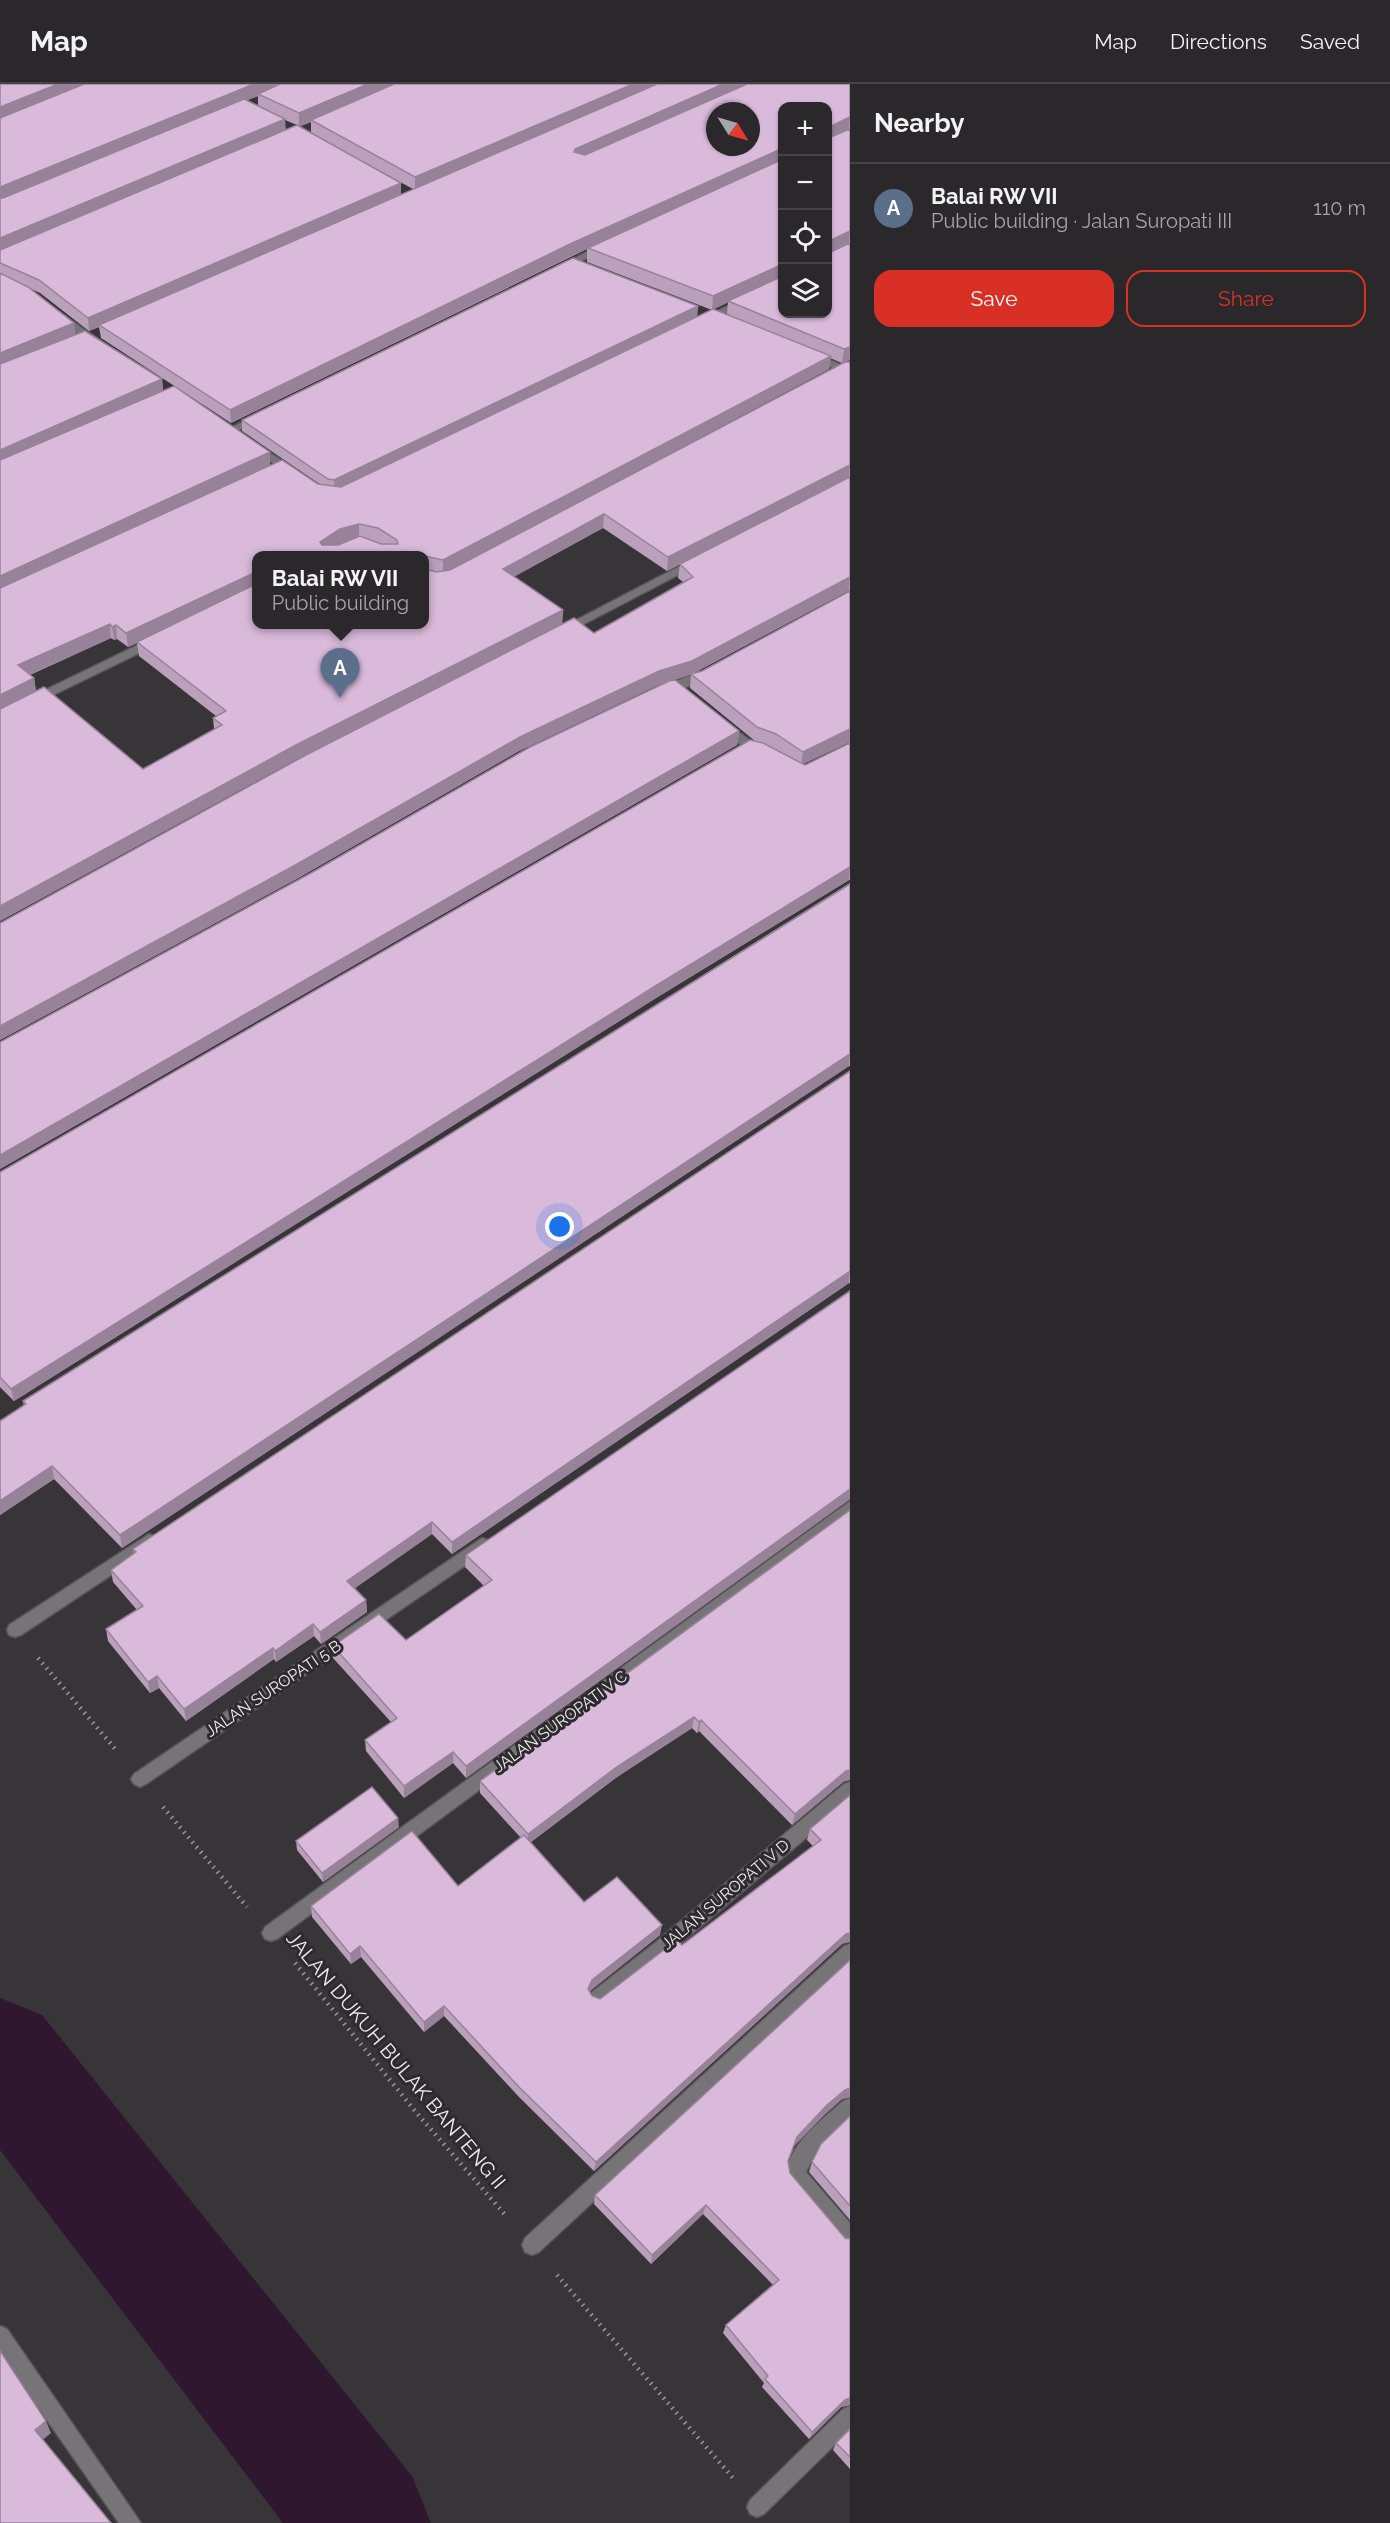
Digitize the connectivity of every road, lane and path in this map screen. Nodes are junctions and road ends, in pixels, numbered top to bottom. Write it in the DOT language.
graph roads {
  1 [pos="614,243"];
  2 [pos="550,273"];
  3 [pos="778,284"];
  4 [pos="53,311"];
  5 [pos="692,326"];
  6 [pos="99,333"];
  7 [pos="83,340"];
  8 [pos="108,350"];
  9 [pos="800,351"];
  10 [pos="844,370"];
  11 [pos="273,409"];
  12 [pos="284,466"];
  13 [pos="267,474"];
  14 [pos="300,477"];
  15 [pos="713,553"];
  16 [pos="171,633"];
  17 [pos="544,640"];
  18 [pos="724,665"];
  19 [pos="653,695"];
  20 [pos="713,716"];
  21 [pos="0,717"];
  22 [pos="735,753"];
  23 [pos="850,1508"];
  24 [pos="163,1532"];
  25 [pos="492,1537"];
  26 [pos="15,1630"];
  27 [pos="140,1779"];
  28 [pos="850,1790"];
  29 [pos="271,1933"];
  30 [pos="850,1952"];
  31 [pos="598,1998"];
  32 [pos="850,2107"];
  33 [pos="850,2238"];
  34 [pos="531,2245"];
  35 [pos="0,2336"];
  36 [pos="850,2416"];
  37 [pos="757,2507"];
  38 [pos="131,2523"];
  1 -- 2 [label="street"];
  3 -- 5 [label="street"];
  4 -- 7 [label="street"];
  6 -- 7 [label="street"];
  7 -- 8 [label="street"];
  9 -- 10 [label="street"];
  11 -- 12 [label="street"];
  12 -- 13 [label="street"];
  12 -- 14 [label="street"];
  15 -- 17 [label="street"];
  16 -- 21 [label="street"];
  18 -- 19 [label="street"];
  20 -- 22 [label="street"];
  23 -- 29 [label="street, JALAN SUROPATI V C"];
  24 -- 26 [label="street"];
  25 -- 27 [label="street, JALAN SUROPATI 5 B"];
  26 -- 27 [label="path, JALAN DUKUH BULAK BANTENG II"];
  27 -- 29 [label="path, JALAN DUKUH BULAK BANTENG II"];
  28 -- 31 [label="street, JALAN SUROPATI V D"];
  29 -- 34 [label="path, JALAN DUKUH BULAK BANTENG II"];
  30 -- 34 [label="street"];
  32 -- 33 [label="street"];
  34 -- 37 [label="path, JALAN DUKUH BULAK BANTENG II"];
  35 -- 38 [label="street"];
  36 -- 37 [label="street"];
}
